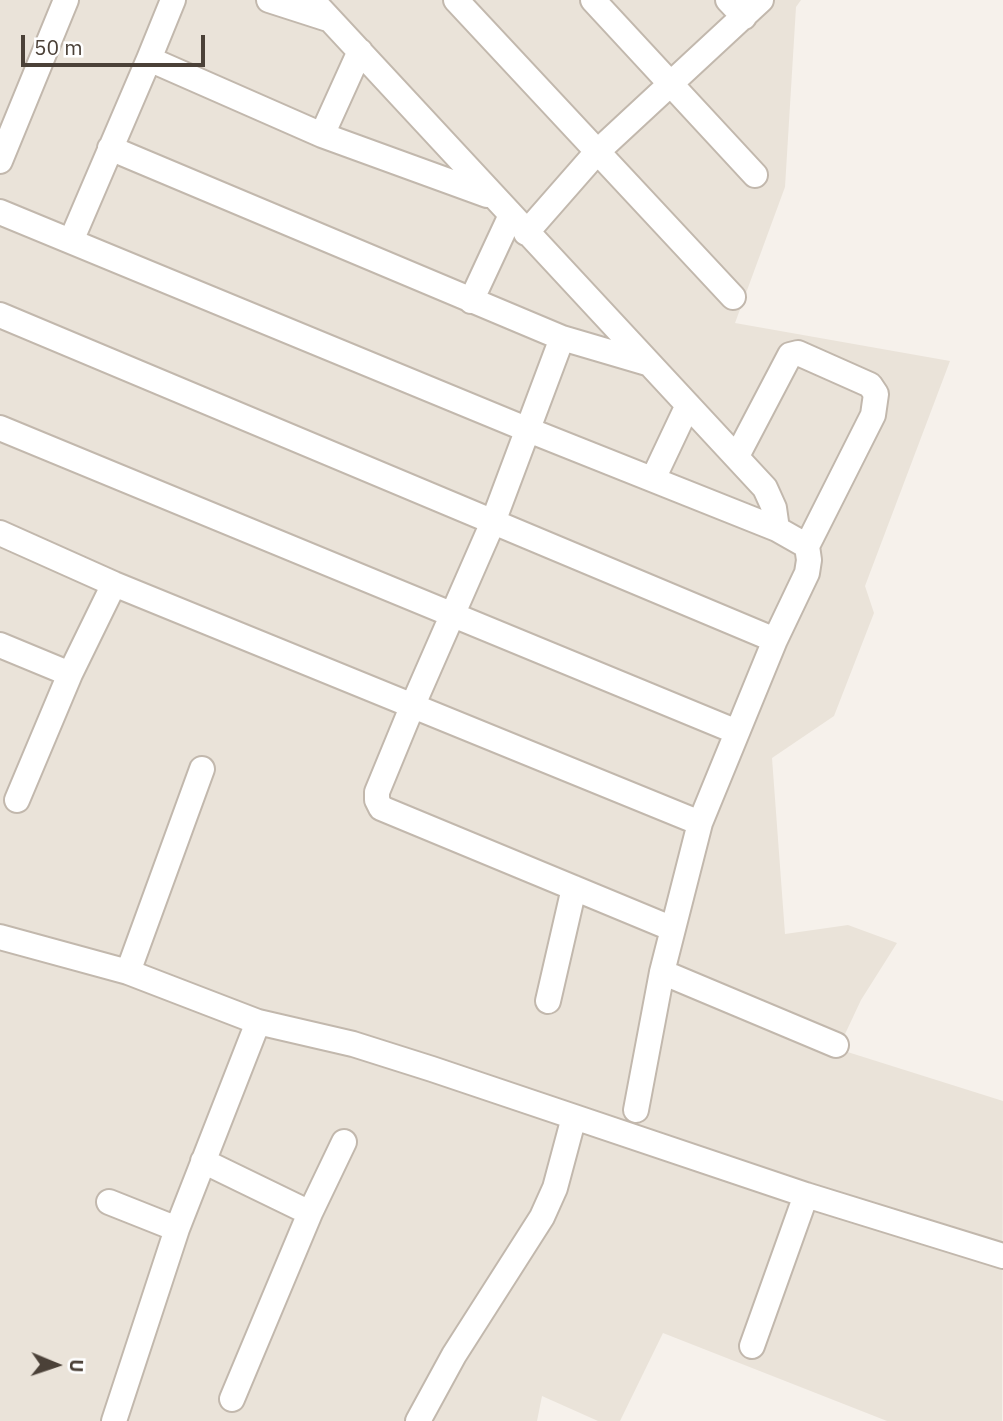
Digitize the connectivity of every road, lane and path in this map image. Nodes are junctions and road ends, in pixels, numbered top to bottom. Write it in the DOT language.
graph roads {
  1 [pos="66,0"];
  2 [pos="173,0"];
  3 [pos="269,0"];
  4 [pos="312,0"];
  5 [pos="593,0"];
  6 [pos="458,1"];
  7 [pos="744,6"];
  8 [pos="331,20"];
  9 [pos="360,51"];
  10 [pos="149,59"];
  11 [pos="673,84"];
  12 [pos="322,135"];
  13 [pos="110,148"];
  14 [pos="597,152"];
  15 [pos="0,161"];
  16 [pos="755,175"];
  17 [pos="493,197"];
  18 [pos="0,212"];
  19 [pos="519,224"];
  20 [pos="71,241"];
  21 [pos="733,297"];
  22 [pos="471,301"];
  23 [pos="0,315"];
  24 [pos="562,338"];
  25 [pos="648,363"];
  26 [pos="688,405"];
  27 [pos="0,428"];
  28 [pos="526,429"];
  29 [pos="737,456"];
  30 [pos="653,479"];
  31 [pos="493,522"];
  32 [pos="777,529"];
  33 [pos="0,533"];
  34 [pos="807,546"];
  35 [pos="114,584"];
  36 [pos="453,615"];
  37 [pos="775,640"];
  38 [pos="0,645"];
  39 [pos="70,674"];
  40 [pos="412,707"];
  41 [pos="737,732"];
  42 [pos="202,769"];
  43 [pos="17,800"];
  44 [pos="701,823"];
  45 [pos="574,888"];
  46 [pos="673,929"];
  47 [pos="0,937"];
  48 [pos="128,972"];
  49 [pos="662,972"];
  50 [pos="548,1001"];
  51 [pos="258,1023"];
  52 [pos="836,1045"];
  53 [pos="636,1110"];
  54 [pos="574,1117"];
  55 [pos="344,1142"];
  56 [pos="203,1161"];
  57 [pos="806,1195"];
  58 [pos="109,1202"];
  59 [pos="310,1213"];
  60 [pos="177,1229"];
  61 [pos="1003,1256"];
  62 [pos="752,1346"];
  63 [pos="232,1399"];
  64 [pos="114,1421"];
  65 [pos="418,1421"];
  1 -- 15 [label="street"];
  2 -- 10 [label="street"];
  3 -- 8 [label="street"];
  4 -- 8 [label="street"];
  5 -- 11 [label="street"];
  6 -- 14 [label="street"];
  7 -- 11 [label="street"];
  8 -- 9 [label="street"];
  9 -- 12 [label="street"];
  9 -- 17 [label="street"];
  10 -- 12 [label="street"];
  10 -- 13 [label="street"];
  11 -- 14 [label="street"];
  11 -- 16 [label="street"];
  12 -- 17 [label="street"];
  13 -- 20 [label="street"];
  13 -- 22 [label="street"];
  14 -- 19 [label="street"];
  14 -- 21 [label="street"];
  17 -- 19 [label="street"];
  18 -- 20 [label="street"];
  19 -- 22 [label="street"];
  19 -- 25 [label="street"];
  20 -- 28 [label="street"];
  22 -- 24 [label="street"];
  23 -- 31 [label="street"];
  24 -- 25 [label="street"];
  24 -- 28 [label="street"];
  25 -- 26 [label="street"];
  26 -- 29 [label="street"];
  26 -- 30 [label="street"];
  27 -- 36 [label="street"];
  28 -- 30 [label="street"];
  28 -- 31 [label="street"];
  29 -- 32 [label="street"];
  29 -- 34 [label="street"];
  30 -- 32 [label="street"];
  31 -- 36 [label="street"];
  31 -- 37 [label="street"];
  32 -- 34 [label="street"];
  33 -- 35 [label="street"];
  34 -- 37 [label="street"];
  35 -- 39 [label="street"];
  35 -- 40 [label="street"];
  36 -- 40 [label="street"];
  36 -- 41 [label="street"];
  37 -- 41 [label="street"];
  38 -- 39 [label="street"];
  39 -- 43 [label="street"];
  40 -- 44 [label="street"];
  40 -- 45 [label="street"];
  41 -- 44 [label="street"];
  42 -- 48 [label="street"];
  44 -- 46 [label="street"];
  45 -- 46 [label="street"];
  45 -- 50 [label="street"];
  46 -- 49 [label="street"];
  47 -- 48 [label="street"];
  48 -- 51 [label="street"];
  49 -- 52 [label="street"];
  49 -- 53 [label="street"];
  51 -- 54 [label="street"];
  51 -- 56 [label="street"];
  54 -- 57 [label="street"];
  54 -- 65 [label="street"];
  55 -- 59 [label="street"];
  56 -- 59 [label="street"];
  56 -- 60 [label="street"];
  57 -- 61 [label="street"];
  57 -- 62 [label="street"];
  58 -- 60 [label="street"];
  59 -- 63 [label="street"];
  60 -- 64 [label="street"];
}
